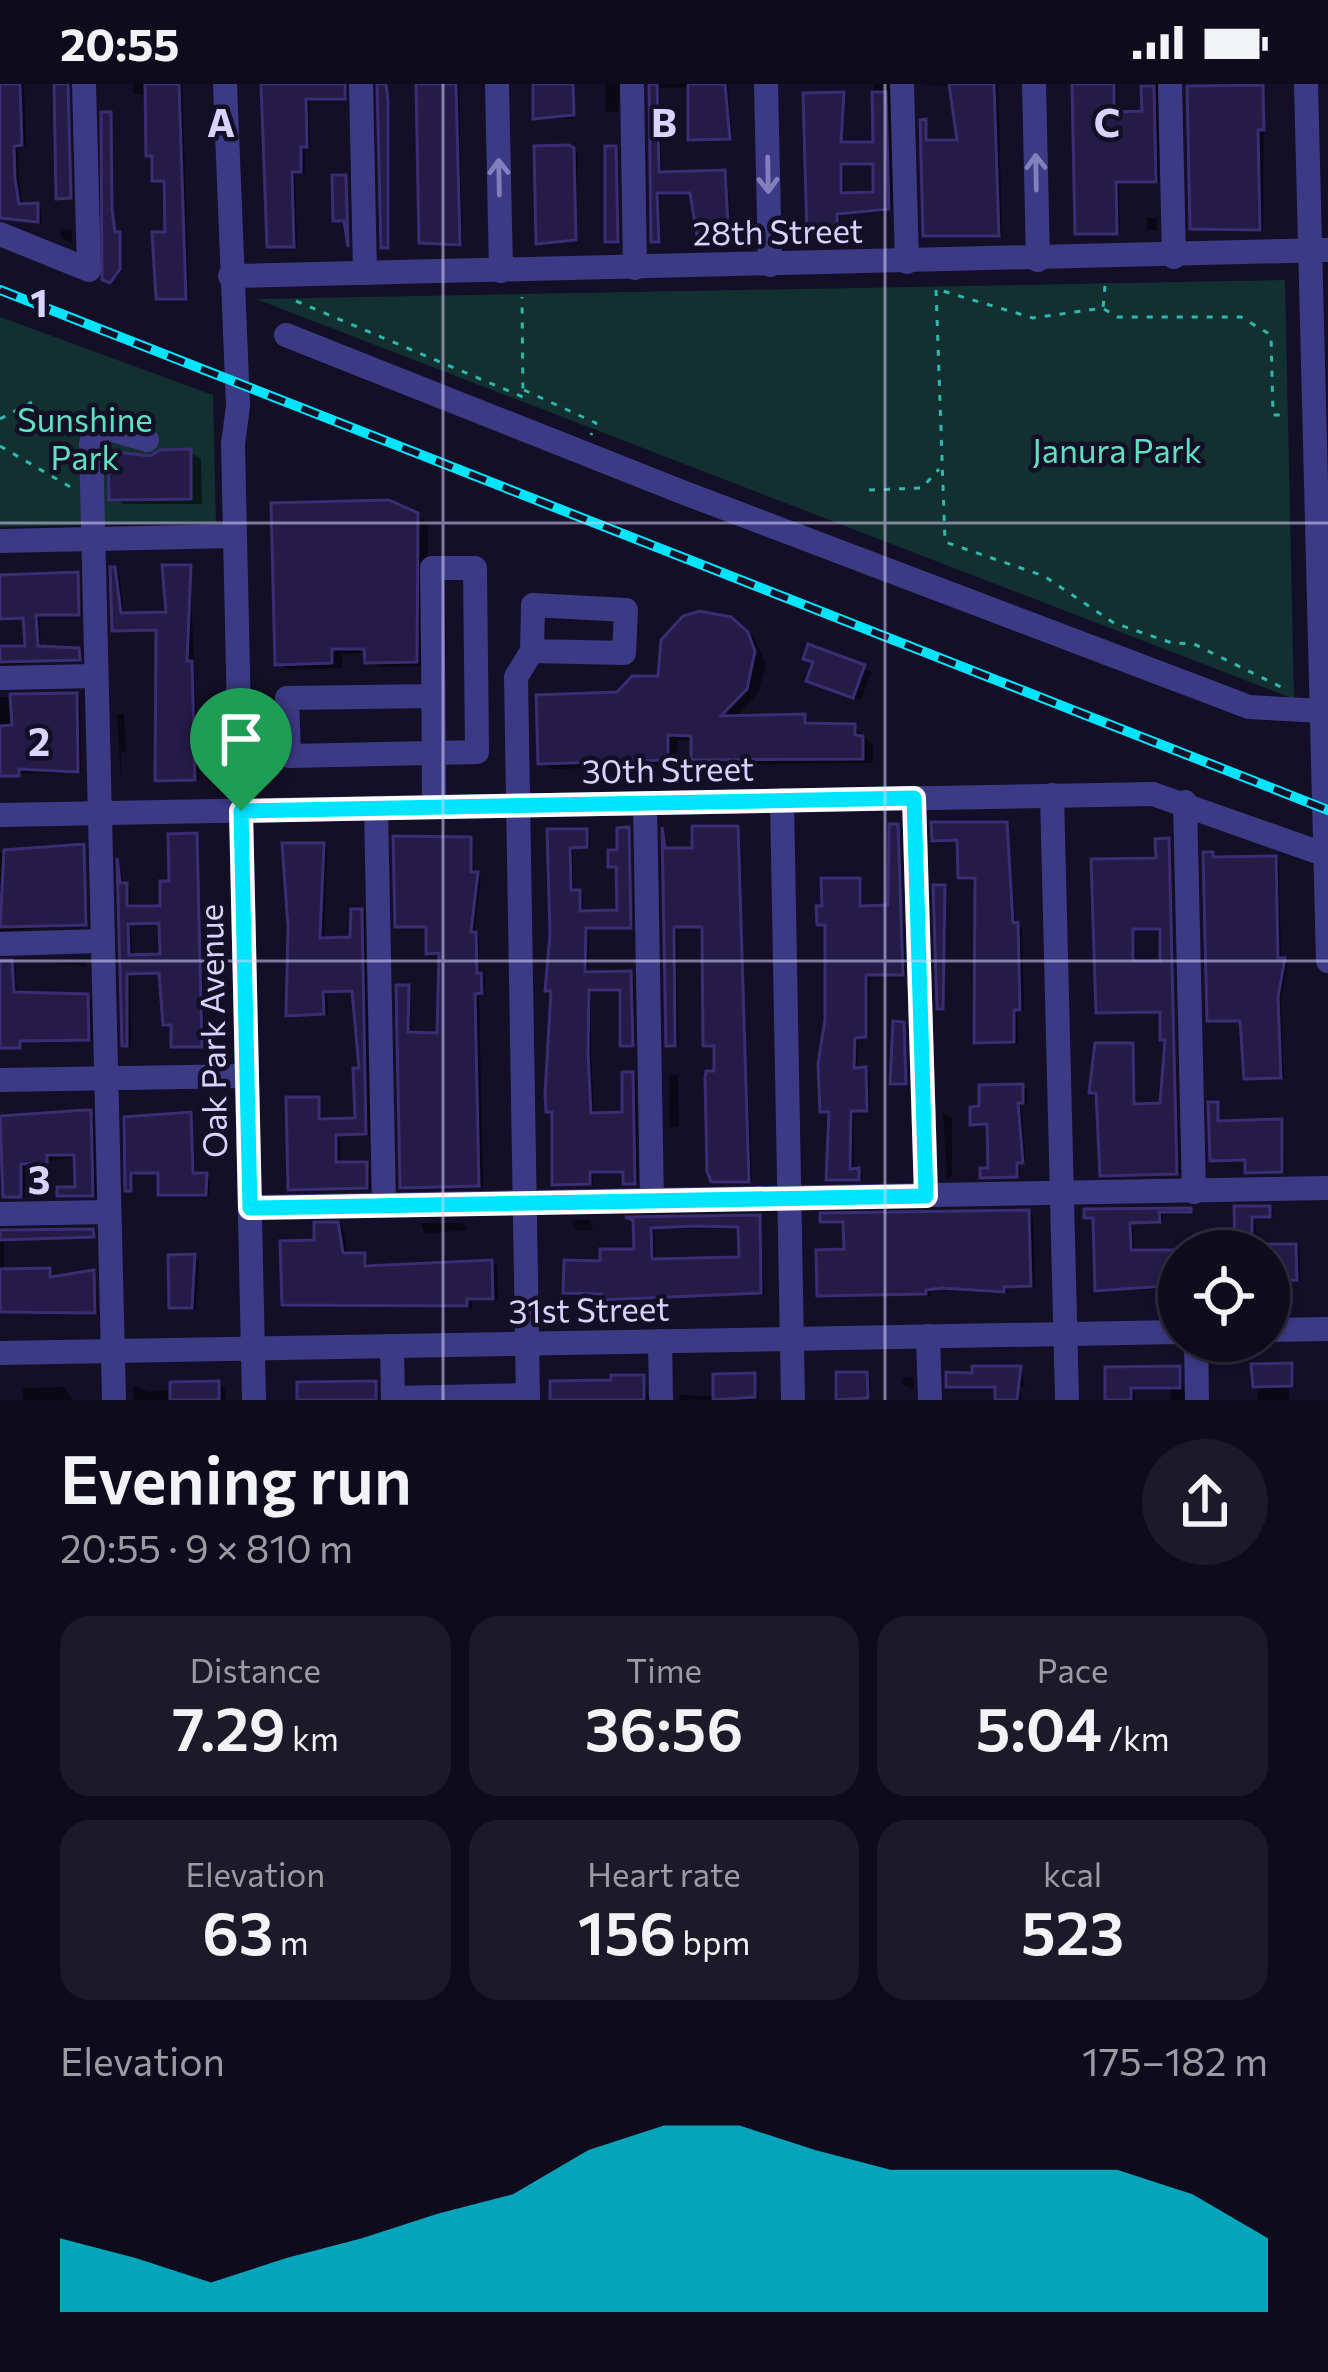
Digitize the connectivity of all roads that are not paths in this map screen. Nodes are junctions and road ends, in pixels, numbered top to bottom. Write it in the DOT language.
graph roads {
  1 [pos="84,84"];
  2 [pos="225,84"];
  3 [pos="361,84"];
  4 [pos="496,84"];
  5 [pos="632,84"];
  6 [pos="766,84"];
  7 [pos="902,84"];
  8 [pos="1034,84"];
  9 [pos="1170,84"];
  10 [pos="1306,84"];
  11 [pos="1317,112"];
  12 [pos="0,234"];
  13 [pos="1319,252"];
  14 [pos="1174,257"];
  15 [pos="1037,260"];
  16 [pos="907,262"];
  17 [pos="770,265"];
  18 [pos="635,268"];
  19 [pos="501,271"];
  20 [pos="365,273"];
  21 [pos="230,276"];
  22 [pos="286,335"];
  23 [pos="1321,383"];
  24 [pos="147,440"];
  25 [pos="1322,520"];
  26 [pos="236,536"];
  27 [pos="91,539"];
  28 [pos="0,541"];
  29 [pos="532,651"];
  30 [pos="94,676"];
  31 [pos="0,678"];
  32 [pos="434,696"];
  33 [pos="1324,698"];
  34 [pos="434,753"];
  35 [pos="1052,795"];
  36 [pos="914,798"];
  37 [pos="782,800"];
  38 [pos="1185,802"];
  39 [pos="645,803"];
  40 [pos="517,806"];
  41 [pos="434,807"];
  42 [pos="376,808"];
  43 [pos="241,811"];
  44 [pos="98,813"];
  45 [pos="0,815"];
  46 [pos="1326,855"];
  47 [pos="101,941"];
  48 [pos="0,944"];
  49 [pos="1328,961"];
  50 [pos="247,1076"];
  51 [pos="105,1079"];
  52 [pos="0,1080"];
  53 [pos="1328,1188"];
  54 [pos="1194,1192"];
  55 [pos="1062,1194"];
  56 [pos="926,1196"];
  57 [pos="789,1198"];
  58 [pos="652,1201"];
  59 [pos="524,1203"];
  60 [pos="384,1205"];
  61 [pos="250,1208"];
  62 [pos="108,1212"];
  63 [pos="0,1214"];
  64 [pos="1328,1329"];
  65 [pos="1290,1330"];
  66 [pos="1158,1332"];
  67 [pos="1066,1334"];
  68 [pos="928,1336"];
  69 [pos="791,1339"];
  70 [pos="660,1341"];
  71 [pos="527,1344"];
  72 [pos="392,1346"];
  73 [pos="253,1349"];
  74 [pos="112,1352"];
  75 [pos="0,1353"];
  76 [pos="1196,1362"];
  77 [pos="528,1397"];
  78 [pos="393,1399"];
  79 [pos="114,1400"];
  80 [pos="254,1400"];
  81 [pos="661,1400"];
  82 [pos="793,1400"];
  83 [pos="930,1400"];
  84 [pos="1067,1400"];
  85 [pos="1197,1400"];
  1 -- 12 [label="street"];
  2 -- 21 [label="street, Oak Park Avenue"];
  3 -- 20 [label="street"];
  19 -- 4 [label="street, one-way"];
  5 -- 18 [label="street"];
  6 -- 17 [label="street, one-way"];
  7 -- 16 [label="street"];
  15 -- 8 [label="street, one-way"];
  9 -- 14 [label="street"];
  10 -- 11 [label="street"];
  11 -- 13 [label="street"];
  13 -- 14 [label="street, 28th Street"];
  13 -- 23 [label="street"];
  14 -- 15 [label="street, 28th Street"];
  15 -- 16 [label="street, 28th Street"];
  16 -- 17 [label="street, 28th Street"];
  17 -- 18 [label="street, 28th Street"];
  18 -- 19 [label="street, 28th Street"];
  19 -- 20 [label="street, 28th Street"];
  20 -- 21 [label="street, 28th Street"];
  21 -- 26 [label="street, Oak Park Avenue"];
  22 -- 33 [label="street"];
  23 -- 25 [label="street"];
  24 -- 27 [label="street"];
  25 -- 33 [label="street"];
  26 -- 27 [label="street"];
  26 -- 43 [label="street, Oak Park Avenue"];
  27 -- 28 [label="street"];
  27 -- 30 [label="street"];
  29 -- 40 [label="street"];
  30 -- 31 [label="street"];
  30 -- 44 [label="street"];
  32 -- 34 [label="street"];
  32 -- 34 [label="street"];
  32 -- 34 [label="street"];
  33 -- 46 [label="street"];
  34 -- 41 [label="street"];
  35 -- 36 [label="street, 30th Street"];
  35 -- 38 [label="street, 30th Street"];
  35 -- 55 [label="street"];
  36 -- 37 [label="street, 30th Street"];
  36 -- 56 [label="street"];
  37 -- 39 [label="street, 30th Street"];
  37 -- 57 [label="street"];
  38 -- 46 [label="street, 30th Street"];
  38 -- 54 [label="street"];
  39 -- 40 [label="street, 30th Street"];
  39 -- 58 [label="street"];
  40 -- 41 [label="street, 30th Street"];
  40 -- 59 [label="street"];
  41 -- 42 [label="street, 30th Street"];
  42 -- 43 [label="street, 30th Street"];
  42 -- 60 [label="street"];
  43 -- 44 [label="street, 30th Street"];
  43 -- 50 [label="street, Oak Park Avenue"];
  44 -- 45 [label="street, 30th Street"];
  44 -- 47 [label="street"];
  46 -- 49 [label="street"];
  47 -- 48 [label="street"];
  47 -- 51 [label="street"];
  50 -- 51 [label="street"];
  50 -- 61 [label="street, Oak Park Avenue"];
  51 -- 52 [label="street"];
  51 -- 62 [label="street"];
  53 -- 54 [label="street"];
  54 -- 55 [label="street"];
  55 -- 56 [label="street"];
  55 -- 67 [label="street"];
  56 -- 57 [label="street"];
  57 -- 58 [label="street"];
  57 -- 69 [label="street"];
  58 -- 59 [label="street"];
  59 -- 60 [label="street"];
  59 -- 71 [label="street"];
  60 -- 61 [label="street"];
  61 -- 73 [label="street, Oak Park Avenue"];
  62 -- 63 [label="street"];
  62 -- 74 [label="street"];
  64 -- 65 [label="street"];
  66 -- 67 [label="street, 31st Street"];
  67 -- 68 [label="street, 31st Street"];
  67 -- 84 [label="street"];
  68 -- 69 [label="street, 31st Street"];
  68 -- 83 [label="street"];
  69 -- 70 [label="street, 31st Street"];
  69 -- 82 [label="street"];
  70 -- 71 [label="street, 31st Street"];
  70 -- 81 [label="street"];
  71 -- 72 [label="street, 31st Street"];
  71 -- 77 [label="street"];
  72 -- 73 [label="street, 31st Street"];
  72 -- 78 [label="street"];
  73 -- 74 [label="street, 31st Street"];
  73 -- 80 [label="street, Oak Park Avenue"];
  74 -- 75 [label="street, 31st Street"];
  74 -- 79 [label="street"];
  76 -- 85 [label="street"];
  77 -- 78 [label="street"];
}
